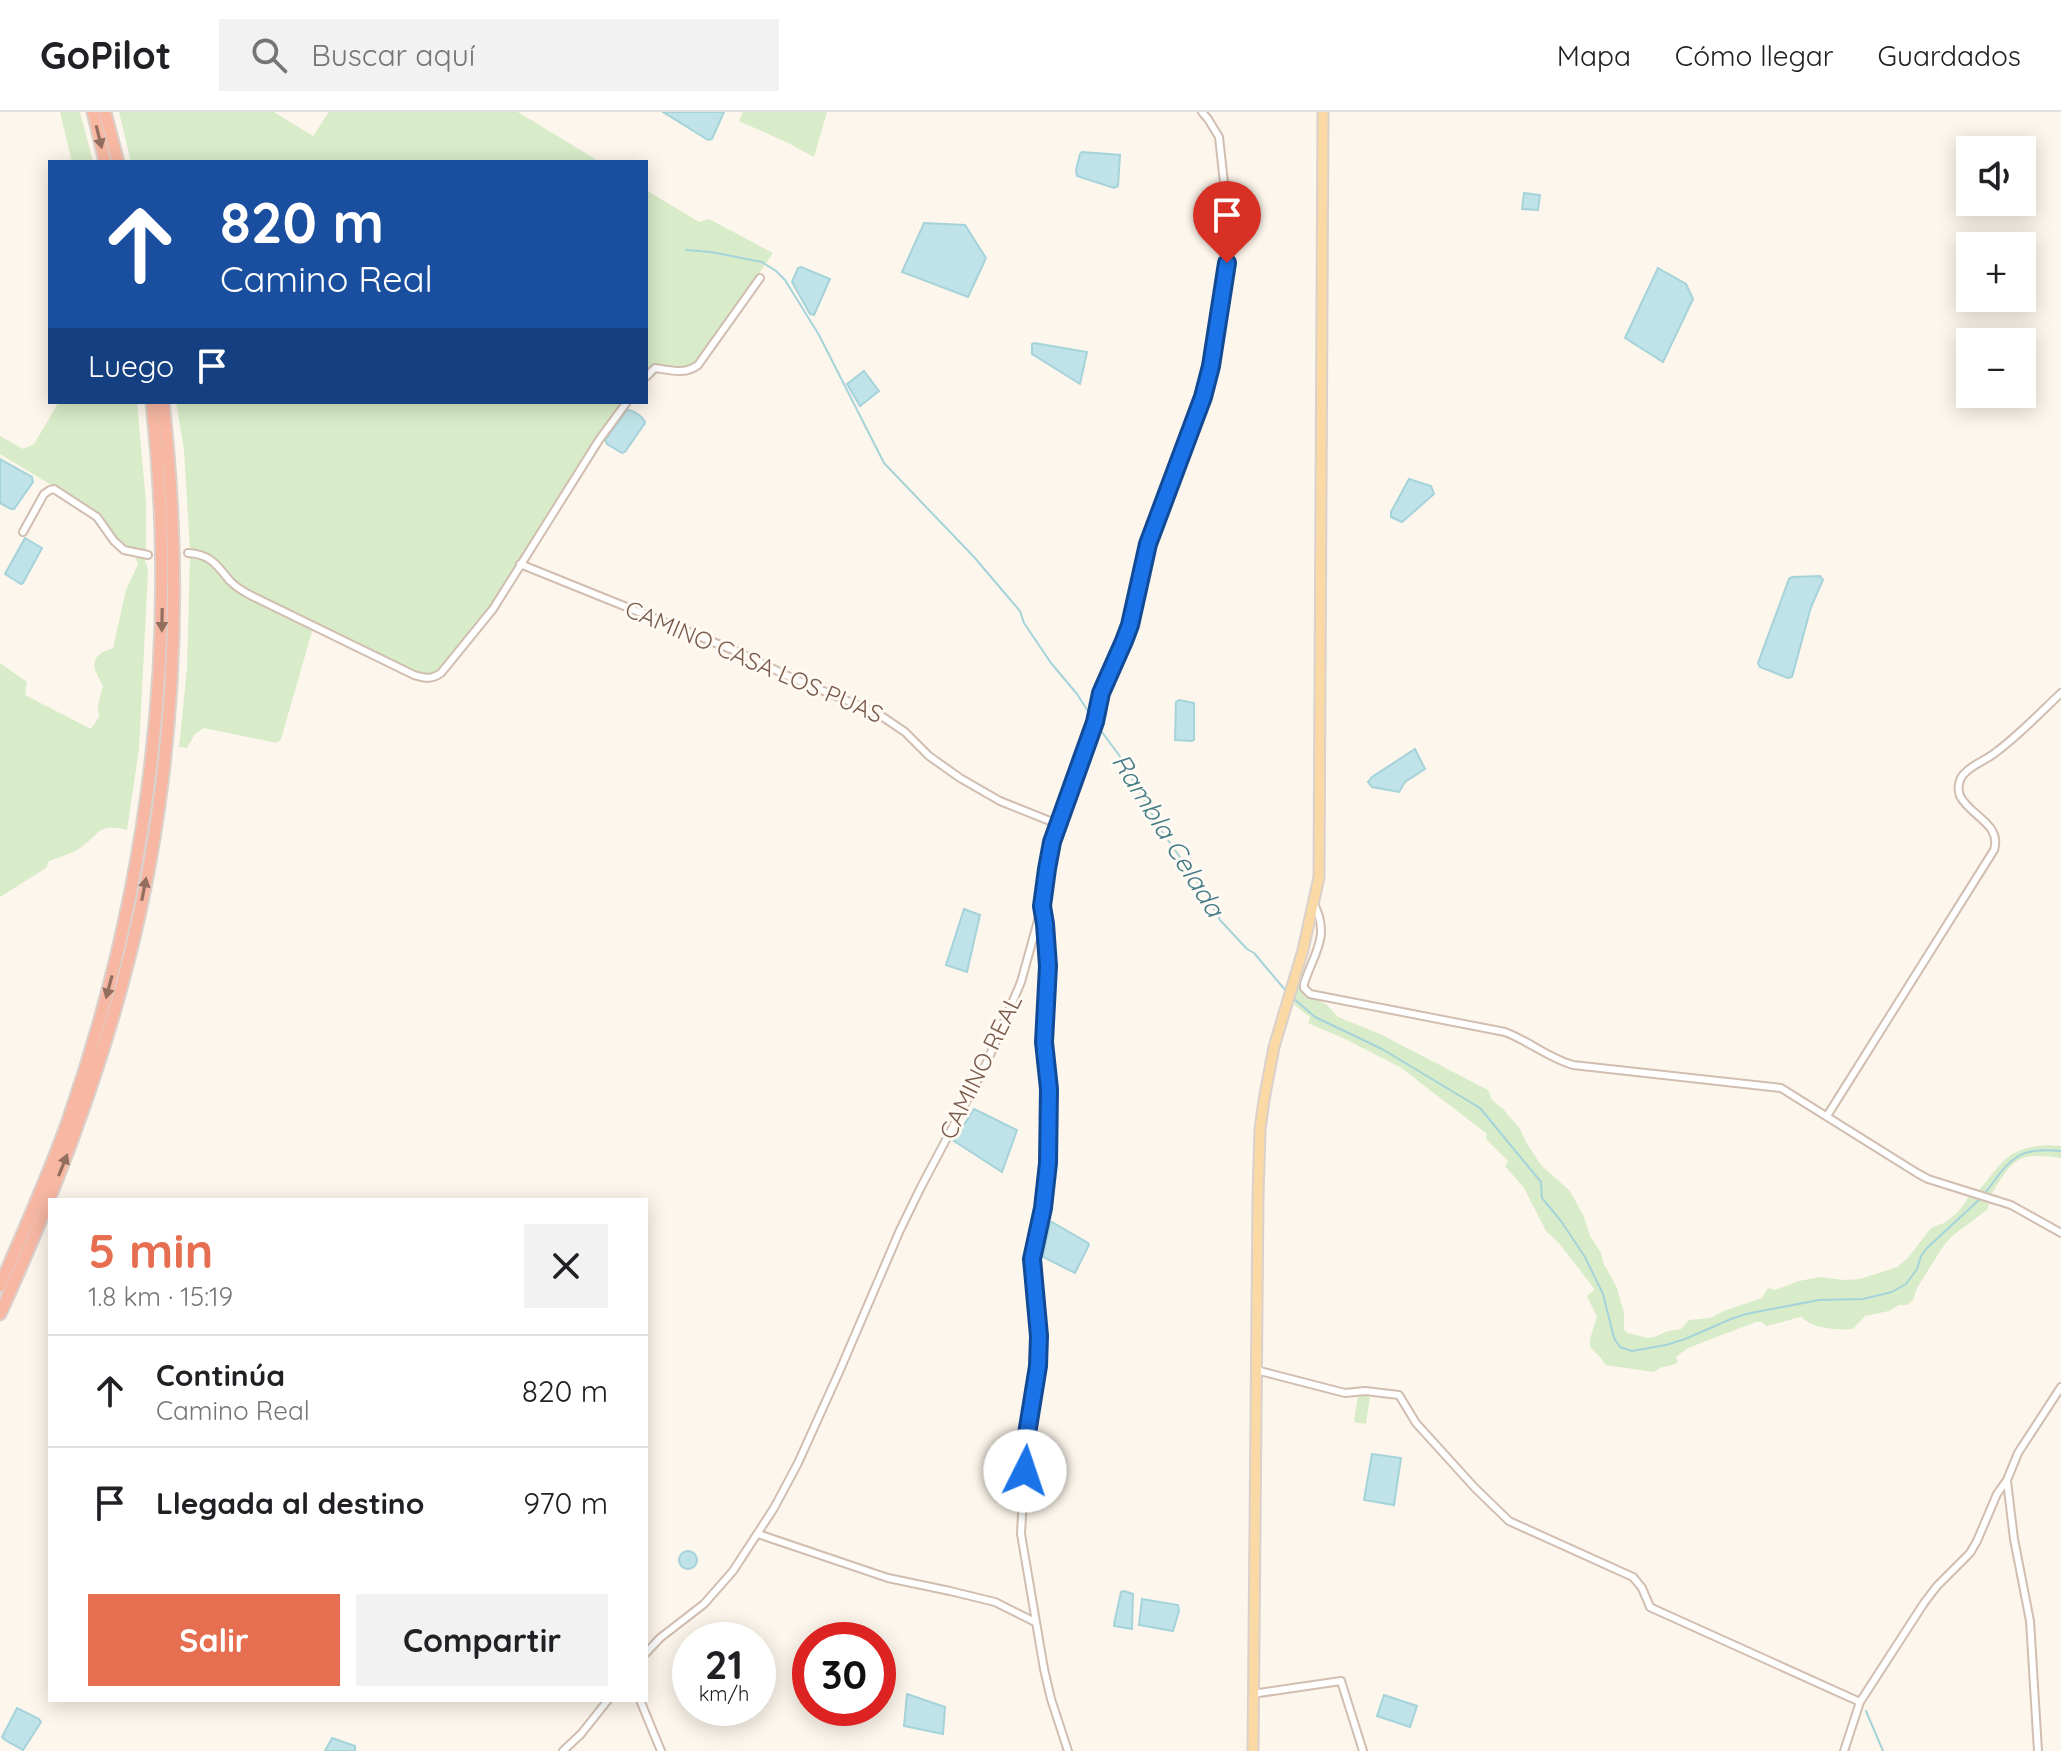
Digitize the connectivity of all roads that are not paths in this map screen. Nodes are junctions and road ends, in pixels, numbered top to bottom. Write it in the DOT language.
graph roads {
  1 [pos="93,112"];
  2 [pos="105,112"];
  3 [pos="1202,112"];
  4 [pos="1323,112"];
  5 [pos="105,160"];
  6 [pos="117,160"];
  7 [pos="760,278"];
  8 [pos="648,375"];
  9 [pos="152,404"];
  10 [pos="163,404"];
  11 [pos="626,404"];
  12 [pos="23,532"];
  13 [pos="188,553"];
  14 [pos="148,555"];
  15 [pos="520,564"];
  16 [pos="2061,693"];
  17 [pos="1060,825"];
  18 [pos="1314,904"];
  19 [pos="1042,906"];
  20 [pos="1827,1116"];
  21 [pos="49,1198"];
  22 [pos="48,1201"];
  23 [pos="2061,1233"];
  24 [pos="0,1286"];
  25 [pos="0,1314"];
  26 [pos="1256,1370"];
  27 [pos="2061,1387"];
  28 [pos="2007,1480"];
  29 [pos="1997,1494"];
  30 [pos="2009,1495"];
  31 [pos="758,1534"];
  32 [pos="1035,1622"];
  33 [pos="648,1651"];
  34 [pos="1252,1694"];
  35 [pos="606,1702"];
  36 [pos="641,1702"];
  37 [pos="1860,1702"];
  38 [pos="563,1751"];
  39 [pos="661,1751"];
  40 [pos="1068,1751"];
  41 [pos="1253,1751"];
  42 [pos="1363,1751"];
  43 [pos="1844,1751"];
  44 [pos="2038,1751"];
  1 -- 5 [label="highway, one-way"];
  2 -- 6 [label="highway"];
  3 -- 17 [label="street, CAMINO REAL"];
  4 -- 18 [label="main road"];
  7 -- 8 [label="street"];
  9 -- 24 [label="highway, one-way"];
  21 -- 10 [label="highway, one-way"];
  11 -- 15 [label="street"];
  12 -- 14 [label="street"];
  13 -- 15 [label="street"];
  15 -- 17 [label="street, CAMINO CASA LOS PUAS"];
  16 -- 20 [label="street"];
  17 -- 19 [label="street, CAMINO REAL"];
  18 -- 20 [label="street"];
  18 -- 26 [label="main road"];
  19 -- 31 [label="street, CAMINO REAL"];
  19 -- 32 [label="street"];
  20 -- 23 [label="street"];
  25 -- 22 [label="highway, one-way"];
  26 -- 34 [label="main road"];
  26 -- 37 [label="street"];
  27 -- 28 [label="street"];
  28 -- 29 [label="street"];
  28 -- 30 [label="street"];
  29 -- 30 [label="street"];
  29 -- 37 [label="street"];
  30 -- 44 [label="street"];
  31 -- 32 [label="street"];
  31 -- 33 [label="street, CAMINO REAL"];
  32 -- 40 [label="street"];
  34 -- 41 [label="main road"];
  34 -- 42 [label="street"];
  35 -- 38 [label="street"];
  36 -- 39 [label="street"];
  37 -- 43 [label="street"];
}
